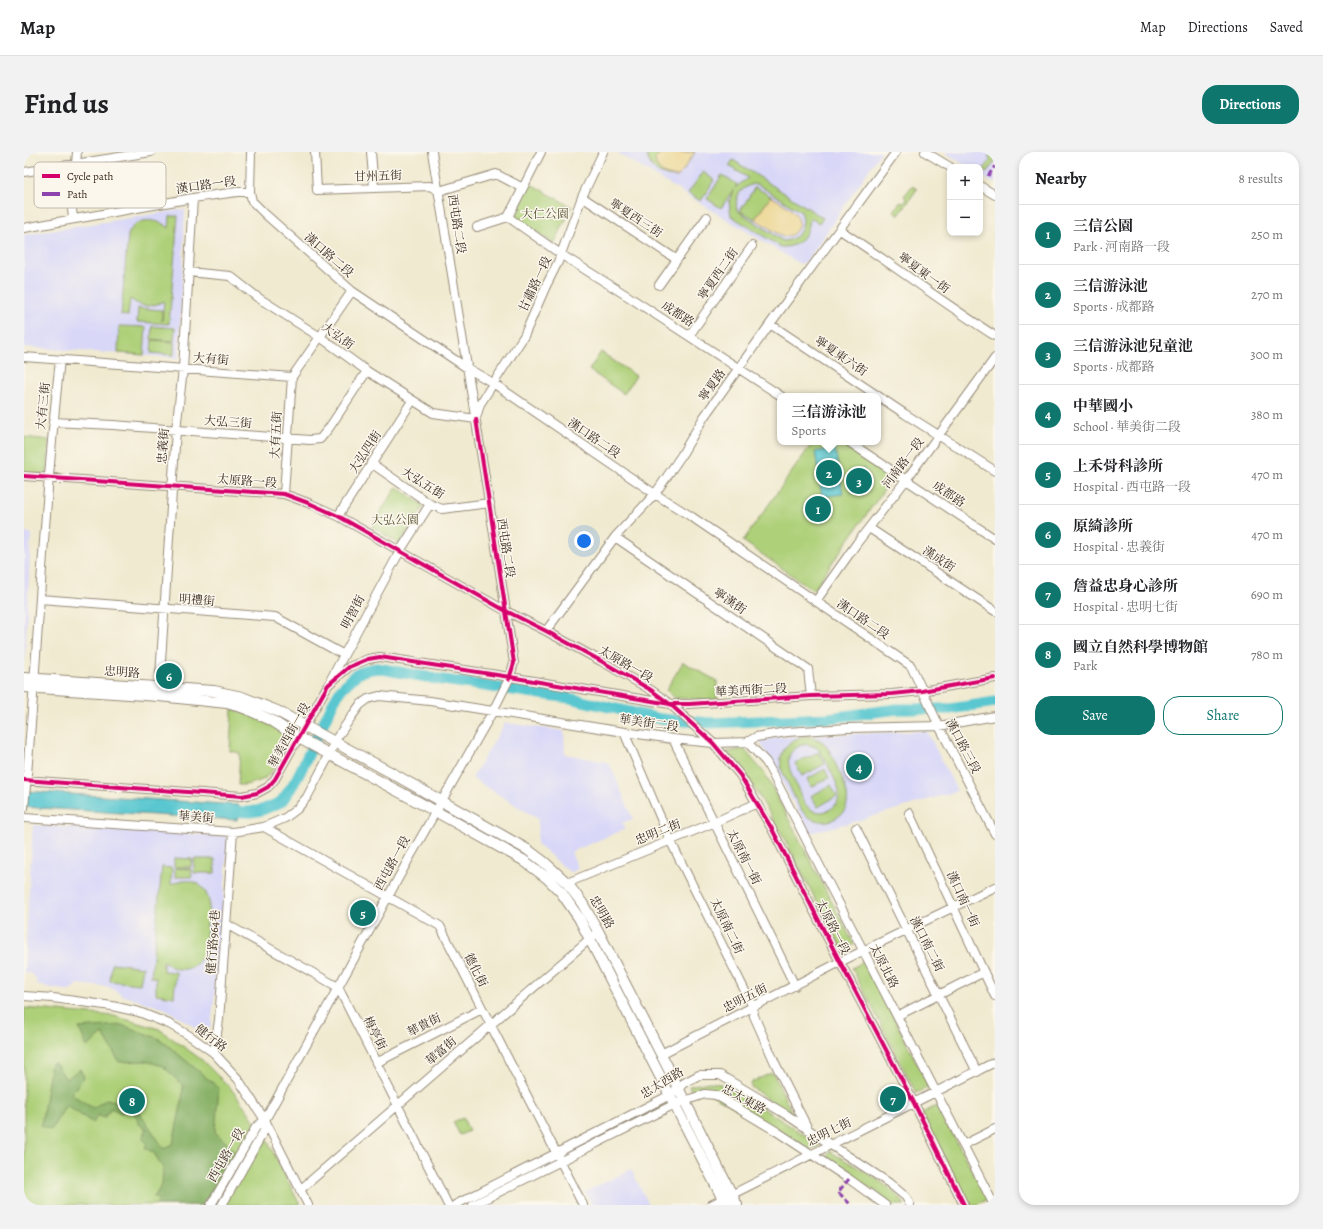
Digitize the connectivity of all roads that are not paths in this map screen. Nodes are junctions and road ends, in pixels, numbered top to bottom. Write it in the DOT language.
graph roads {
  1 [pos="77,152"];
  2 [pos="151,152"];
  3 [pos="251,152"];
  4 [pos="315,152"];
  5 [pos="371,152"];
  6 [pos="432,152"];
  7 [pos="541,152"];
  8 [pos="603,152"];
  9 [pos="896,152"];
  10 [pos="926,152"];
  11 [pos="76,162"];
  12 [pos="88,162"];
  13 [pos="947,165"];
  14 [pos="34,170"];
  15 [pos="24,172"];
  16 [pos="374,188"];
  17 [pos="523,188"];
  18 [pos="983,188"];
  19 [pos="439,191"];
  20 [pos="250,192"];
  21 [pos="995,195"];
  22 [pos="582,197"];
  23 [pos="193,198"];
  24 [pos="166,202"];
  25 [pos="72,208"];
  26 [pos="133,208"];
  27 [pos="707,217"];
  28 [pos="73,218"];
  29 [pos="508,218"];
  30 [pos="476,227"];
  31 [pos="24,228"];
  32 [pos="840,230"];
  33 [pos="752,246"];
  34 [pos="562,255"];
  35 [pos="676,259"];
  36 [pos="188,272"];
  37 [pos="659,285"];
  38 [pos="352,291"];
  39 [pos="770,324"];
  40 [pos="689,336"];
  41 [pos="995,336"];
  42 [pos="320,337"];
  43 [pos="24,357"];
  44 [pos="995,358"];
  45 [pos="60,360"];
  46 [pos="467,368"];
  47 [pos="739,368"];
  48 [pos="183,369"];
  49 [pos="367,371"];
  50 [pos="292,377"];
  51 [pos="493,383"];
  52 [pos="777,393"];
  53 [pos="875,393"];
  54 [pos="881,397"];
  55 [pos="412,400"];
  56 [pos="476,419"];
  57 [pos="53,422"];
  58 [pos="176,430"];
  59 [pos="939,435"];
  60 [pos="287,438"];
  61 [pos="854,445"];
  62 [pos="371,463"];
  63 [pos="995,471"];
  64 [pos="24,476"];
  65 [pos="48,478"];
  66 [pos="906,480"];
  67 [pos="173,486"];
  68 [pos="284,494"];
  69 [pos="655,494"];
  70 [pos="490,503"];
  71 [pos="430,504"];
  72 [pos="338,516"];
  73 [pos="869,528"];
  74 [pos="615,537"];
  75 [pos="995,539"];
  76 [pos="400,551"];
  77 [pos="40,599"];
  78 [pos="816,601"];
  79 [pos="165,609"];
  80 [pos="506,611"];
  81 [pos="995,611"];
  82 [pos="546,631"];
  83 [pos="344,655"];
  84 [pos="510,678"];
  85 [pos="995,678"];
  86 [pos="29,683"];
  87 [pos="328,685"];
  88 [pos="922,691"];
  89 [pos="159,692"];
  90 [pos="811,696"];
  91 [pos="926,699"];
  92 [pos="673,706"];
  93 [pos="495,707"];
  94 [pos="995,716"];
  95 [pos="939,726"];
  96 [pos="306,727"];
  97 [pos="624,732"];
  98 [pos="300,738"];
  99 [pos="673,739"];
  100 [pos="332,740"];
  101 [pos="747,742"];
  102 [pos="712,743"];
  103 [pos="327,752"];
  104 [pos="26,782"];
  105 [pos="441,801"];
  106 [pos="757,803"];
  107 [pos="24,808"];
  108 [pos="435,811"];
  109 [pos="909,813"];
  110 [pos="24,818"];
  111 [pos="714,823"];
  112 [pos="264,827"];
  113 [pos="856,828"];
  114 [pos="233,832"];
  115 [pos="995,834"];
  116 [pos="670,840"];
  117 [pos="567,883"];
  118 [pos="995,887"];
  119 [pos="388,897"];
  120 [pos="953,907"];
  121 [pos="226,924"];
  122 [pos="906,930"];
  123 [pos="598,931"];
  124 [pos="590,939"];
  125 [pos="863,951"];
  126 [pos="840,962"];
  127 [pos="984,972"];
  128 [pos="795,986"];
  129 [pos="338,987"];
  130 [pos="939,994"];
  131 [pos="24,996"];
  132 [pos="995,996"];
  133 [pos="753,1007"];
  134 [pos="482,1009"];
  135 [pos="897,1016"];
  136 [pos="490,1024"];
  137 [pos="214,1053"];
  138 [pos="661,1054"];
  139 [pos="376,1063"];
  140 [pos="994,1065"];
  141 [pos="977,1072"];
  142 [pos="678,1087"];
  143 [pos="937,1092"];
  144 [pos="672,1099"];
  145 [pos="684,1100"];
  146 [pos="914,1103"];
  147 [pos="398,1105"];
  148 [pos="265,1120"];
  149 [pos="809,1129"];
  150 [pos="995,1129"];
  151 [pos="830,1145"];
  152 [pos="963,1146"];
  153 [pos="811,1154"];
  154 [pos="558,1157"];
  155 [pos="300,1190"];
  156 [pos="727,1200"];
  157 [pos="992,1204"];
  158 [pos="211,1205"];
  159 [pos="222,1205"];
  160 [pos="308,1205"];
  161 [pos="448,1205"];
  162 [pos="455,1205"];
  163 [pos="473,1205"];
  164 [pos="583,1205"];
  165 [pos="711,1205"];
  166 [pos="737,1205"];
  167 [pos="885,1205"];
  168 [pos="910,1205"];
  169 [pos="964,1205"];
  1 -- 11 [label="street"];
  2 -- 12 [label="street"];
  3 -- 20 [label="street"];
  4 -- 16 [label="street, 甘州五街"];
  5 -- 16 [label="street"];
  6 -- 19 [label="street, 西屯路二段"];
  7 -- 17 [label="street"];
  8 -- 22 [label="street, 甘肅路一段"];
  9 -- 32 [label="street, 寧夏路"];
  10 -- 13 [label="street"];
  14 -- 15 [label="street"];
  16 -- 19 [label="street, 甘州五街"];
  17 -- 19 [label="street"];
  17 -- 29 [label="street"];
  18 -- 21 [label="street"];
  19 -- 46 [label="street, 西屯路二段"];
  20 -- 23 [label="street, 漢口路一段"];
  20 -- 38 [label="street, 漢口路二段"];
  22 -- 34 [label="street, 甘肅路一段"];
  22 -- 35 [label="street, 寧夏西三街"];
  23 -- 24 [label="street, 漢口路一段"];
  23 -- 36 [label="street, 忠義街"];
  25 -- 28 [label="street"];
  26 -- 28 [label="street, 漢口路一段"];
  27 -- 35 [label="street"];
  28 -- 31 [label="street, 漢口路一段"];
  29 -- 30 [label="street"];
  29 -- 34 [label="street, 成都路"];
  32 -- 39 [label="street, 寧夏路"];
  32 -- 41 [label="street, 寧夏東一街"];
  33 -- 40 [label="street, 寧夏西二街"];
  34 -- 40 [label="street, 成都路"];
  34 -- 51 [label="street, 甘肅路一段"];
  35 -- 37 [label="street"];
  36 -- 42 [label="street, 大弘街"];
  36 -- 48 [label="street, 忠義街"];
  38 -- 42 [label="street"];
  38 -- 46 [label="street, 漢口路二段"];
  39 -- 47 [label="street, 寧夏路"];
  39 -- 53 [label="street, 寧夏東六街"];
  40 -- 47 [label="street, 成都路"];
  42 -- 49 [label="street, 大弘街"];
  42 -- 50 [label="street"];
  43 -- 45 [label="street, 大有街"];
  44 -- 59 [label="street, 河南路一段"];
  45 -- 48 [label="street, 大有街"];
  45 -- 57 [label="street, 大有三街"];
  46 -- 51 [label="street, 漢口路二段"];
  46 -- 56 [label="street, 西屯路二段"];
  47 -- 52 [label="street, 成都路"];
  47 -- 69 [label="street, 寧夏路"];
  48 -- 50 [label="street, 大有街"];
  48 -- 58 [label="street, 忠義街"];
  49 -- 55 [label="street, 大弘街"];
  49 -- 60 [label="street, 大弘三街"];
  50 -- 60 [label="street, 大有五街"];
  51 -- 56 [label="street, 甘肅路一段"];
  51 -- 69 [label="street, 漢口路二段"];
  54 -- 59 [label="street, 寧夏東六街"];
  55 -- 56 [label="street, 大弘街"];
  55 -- 62 [label="street, 大弘四街"];
  56 -- 70 [label="street, 西屯路二段"];
  57 -- 58 [label="street, 大弘三街"];
  57 -- 65 [label="street, 大有三街"];
  58 -- 60 [label="street, 大弘三街"];
  58 -- 67 [label="street, 忠義街"];
  59 -- 63 [label="street, 寧夏東六街"];
  59 -- 66 [label="street, 河南路一段"];
  60 -- 68 [label="street, 大有五街"];
  61 -- 66 [label="street, 成都路"];
  62 -- 71 [label="street, 大弘五街"];
  62 -- 72 [label="street, 大弘四街"];
  64 -- 65 [label="street, 太原路一段"];
  65 -- 67 [label="street, 太原路一段"];
  65 -- 77 [label="street, 大有三街"];
  66 -- 73 [label="street, 河南路一段"];
  66 -- 75 [label="street, 成都路"];
  67 -- 68 [label="street, 太原路一段"];
  67 -- 79 [label="street, 忠義街"];
  68 -- 72 [label="street, 太原路一段"];
  69 -- 74 [label="street, 寧夏路"];
  69 -- 78 [label="street, 漢口路二段"];
  70 -- 71 [label="street, 大弘五街"];
  70 -- 80 [label="street, 西屯路二段"];
  71 -- 76 [label="street, 明智街"];
  72 -- 76 [label="street, 太原路一段"];
  73 -- 78 [label="street, 河南路一段"];
  73 -- 81 [label="street, 漢成街"];
  74 -- 82 [label="street, 寧夏路"];
  74 -- 90 [label="street, 寧漢街"];
  76 -- 80 [label="street, 太原路一段"];
  76 -- 83 [label="street, 明智街"];
  77 -- 79 [label="street, 明禮街"];
  77 -- 86 [label="street, 大有三街"];
  78 -- 88 [label="street, 漢口路二段"];
  79 -- 83 [label="street, 明禮街"];
  79 -- 89 [label="street, 忠義街"];
  80 -- 82 [label="street, 太原路一段"];
  80 -- 84 [label="street, 西屯路二段"];
  82 -- 92 [label="street, 太原路一段"];
  83 -- 87 [label="street, 明智街"];
  84 -- 87 [label="street, 華美西街一段"];
  84 -- 92 [label="street, 華美西街二段"];
  84 -- 93 [label="street, 西屯路二段"];
  85 -- 88 [label="street, 華美西街二段"];
  86 -- 89 [label="main road, 忠明路"];
  86 -- 104 [label="street, 大有三街"];
  87 -- 96 [label="street, 華美西街一段"];
  88 -- 90 [label="street, 華美西街二段"];
  88 -- 91 [label="street, 漢口路二段"];
  89 -- 96 [label="main road, 忠明路"];
  89 -- 98 [label="main road, 忠明路"];
  90 -- 92 [label="street, 華美西街二段"];
  91 -- 95 [label="street, 漢口路三段"];
  92 -- 102 [label="street, 太原路一段"];
  93 -- 97 [label="street, 華美街二段"];
  93 -- 100 [label="street, 華美街二段"];
  93 -- 105 [label="street, 西屯路一段"];
  94 -- 95 [label="street, 華美街二段"];
  95 -- 101 [label="street, 華美街二段"];
  95 -- 115 [label="street, 漢口路三段"];
  96 -- 98 [label="street, 華美西街一段"];
  96 -- 100 [label="main road, 忠明路"];
  97 -- 99 [label="street, 華美街二段"];
  97 -- 116 [label="street, 太原南二街"];
  98 -- 103 [label="main road, 忠明路"];
  98 -- 104 [label="street, 華美西街一段"];
  99 -- 102 [label="street, 華美街二段"];
  99 -- 111 [label="street, 太原南一街"];
  100 -- 103 [label="street, 華美街二段"];
  100 -- 105 [label="main road, 忠明路"];
  101 -- 102 [label="street, 華美街二段"];
  101 -- 125 [label="street, 太原北路"];
  102 -- 106 [label="street, 太原路一段"];
  103 -- 108 [label="main road, 忠明路"];
  103 -- 112 [label="street, 華美街"];
  104 -- 107 [label="street, 大有三街"];
  105 -- 108 [label="street, 西屯路一段"];
  105 -- 117 [label="main road, 忠明路"];
  106 -- 111 [label="street, 忠明二街"];
  106 -- 126 [label="street, 太原路一段"];
  108 -- 119 [label="street, 西屯路一段"];
  108 -- 124 [label="main road, 忠明路"];
  109 -- 120 [label="street, 漢口南一街"];
  110 -- 114 [label="street, 華美街"];
  111 -- 116 [label="street, 忠明二街"];
  111 -- 128 [label="street, 太原南一街"];
  112 -- 114 [label="street, 華美街"];
  112 -- 119 [label="street, 德化街"];
  113 -- 122 [label="street, 漢口南二街"];
  114 -- 121 [label="street, 健行路964巷"];
  116 -- 117 [label="street, 忠明二街"];
  116 -- 133 [label="street, 太原南二街"];
  117 -- 123 [label="main road, 忠明路"];
  118 -- 120 [label="street, 忠明五街"];
  119 -- 129 [label="street, 西屯路一段"];
  119 -- 134 [label="street, 德化街"];
  120 -- 122 [label="street, 忠明五街"];
  120 -- 127 [label="street, 漢口南一街"];
  121 -- 129 [label="street"];
  121 -- 137 [label="street, 健行路964巷"];
  122 -- 125 [label="street, 忠明五街"];
  122 -- 130 [label="street, 漢口南二街"];
  123 -- 124 [label="street, 華富街"];
  123 -- 138 [label="main road, 忠明路"];
  124 -- 136 [label="street, 華富街"];
  124 -- 144 [label="main road, 忠明路"];
  125 -- 126 [label="street, 忠明五街"];
  125 -- 135 [label="street, 太原北路"];
  126 -- 128 [label="street, 忠明五街"];
  126 -- 146 [label="street, 太原路一段"];
  127 -- 130 [label="street"];
  127 -- 132 [label="street, 漢口南一街"];
  128 -- 133 [label="street, 忠明五街"];
  129 -- 139 [label="street, 梅亭街"];
  129 -- 148 [label="street, 西屯路一段"];
  130 -- 135 [label="street"];
  130 -- 141 [label="street, 漢口南二街"];
  131 -- 137 [label="street, 健行路"];
  133 -- 138 [label="street, 忠明五街"];
  133 -- 149 [label="street, 太原南二街"];
  134 -- 136 [label="street, 德化街"];
  134 -- 139 [label="street, 華貴街"];
  135 -- 143 [label="street, 太原北路"];
  136 -- 147 [label="street, 華富街"];
  136 -- 154 [label="street, 德化街"];
  137 -- 148 [label="street, 健行路"];
  138 -- 142 [label="main road, 忠明路"];
  139 -- 147 [label="street, 梅亭街"];
  140 -- 141 [label="street, 忠明七街"];
  141 -- 143 [label="street, 忠明七街"];
  142 -- 144 [label="street, 忠太西路"];
  142 -- 145 [label="main road, 忠明路"];
  142 -- 149 [label="street, 忠太西路"];
  143 -- 146 [label="street, 忠明七街"];
  143 -- 152 [label="street, 太原北路"];
  144 -- 145 [label="street, 忠太東路"];
  144 -- 154 [label="street, 忠太西路"];
  144 -- 156 [label="main road, 忠明路"];
  145 -- 153 [label="street, 忠太東路"];
  145 -- 156 [label="main road, 忠明路"];
  146 -- 151 [label="street, 忠明七街"];
  146 -- 169 [label="street, 太原路一段"];
  147 -- 155 [label="street, 華富街"];
  147 -- 161 [label="street, 梅亭街"];
  148 -- 155 [label="street, 健行路"];
  148 -- 158 [label="street, 西屯路一段"];
  148 -- 159 [label="street, 西屯路一段"];
  149 -- 151 [label="street, 忠太西路"];
  150 -- 152 [label="street"];
  151 -- 153 [label="street, 忠明七街"];
  151 -- 168 [label="street, 忠太西路"];
  152 -- 157 [label="street, 太原北路"];
  153 -- 156 [label="street, 忠明七街"];
  153 -- 167 [label="street, 忠太東路"];
  154 -- 162 [label="street, 忠太西路"];
  154 -- 163 [label="street"];
  154 -- 164 [label="street, 德化街"];
  155 -- 160 [label="street, 健行路"];
  156 -- 165 [label="street, 忠明七街"];
  156 -- 166 [label="main road, 忠明路"];
}
